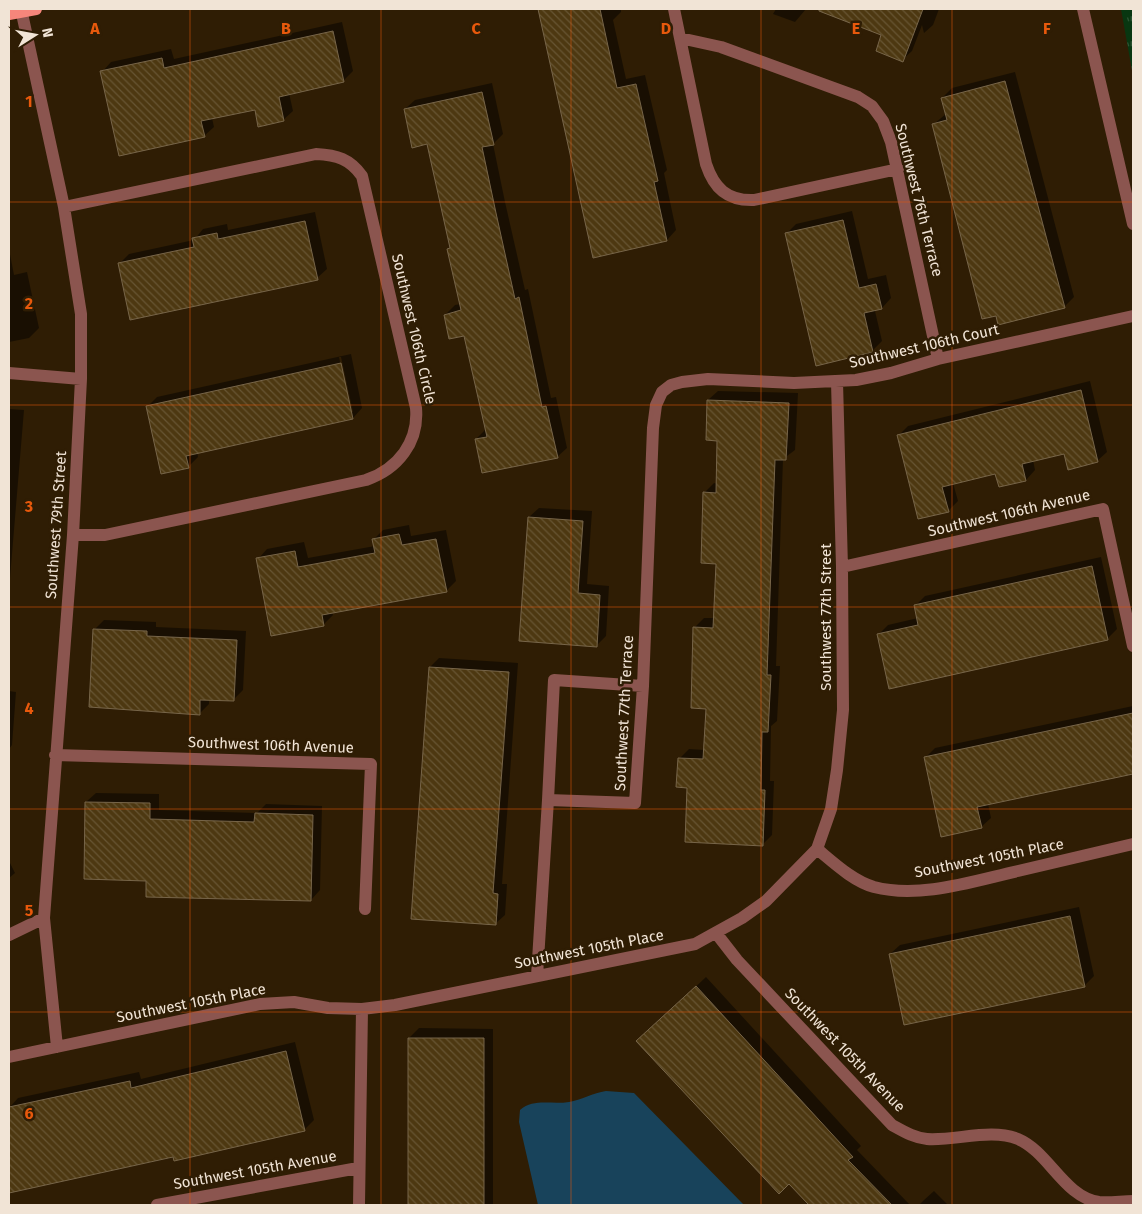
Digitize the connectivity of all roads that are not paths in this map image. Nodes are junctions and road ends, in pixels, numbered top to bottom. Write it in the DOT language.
graph roads {
  1 [pos="36,9"];
  2 [pos="674,9"];
  3 [pos="1083,9"];
  4 [pos="22,10"];
  5 [pos="9,14"];
  6 [pos="680,38"];
  7 [pos="898,168"];
  8 [pos="64,207"];
  9 [pos="1133,224"];
  10 [pos="1133,316"];
  11 [pos="938,359"];
  12 [pos="9,373"];
  13 [pos="81,379"];
  14 [pos="837,382"];
  15 [pos="662,392"];
  16 [pos="72,535"];
  17 [pos="842,567"];
  18 [pos="1133,646"];
  19 [pos="643,686"];
  20 [pos="55,755"];
  21 [pos="548,800"];
  22 [pos="1133,844"];
  23 [pos="817,849"];
  24 [pos="365,909"];
  25 [pos="44,918"];
  26 [pos="716,933"];
  27 [pos="9,935"];
  28 [pos="537,976"];
  29 [pos="362,1009"];
  30 [pos="58,1047"];
  31 [pos="9,1057"];
  32 [pos="358,1168"];
  33 [pos="1133,1201"];
  34 [pos="157,1205"];
  35 [pos="359,1205"];
  1 -- 4 [label="main road"];
  2 -- 6 [label="street"];
  3 -- 9 [label="street"];
  4 -- 5 [label="main road"];
  4 -- 8 [label="street, Southwest 79th Street"];
  6 -- 7 [label="street, Southwest 76th Terrace"];
  6 -- 7 [label="street"];
  7 -- 11 [label="street, Southwest 76th Terrace"];
  8 -- 13 [label="street, Southwest 79th Street"];
  8 -- 16 [label="street, Southwest 106th Circle"];
  10 -- 11 [label="street, Southwest 106th Court"];
  11 -- 14 [label="street, Southwest 106th Court"];
  12 -- 13 [label="street"];
  13 -- 16 [label="street, Southwest 79th Street"];
  14 -- 15 [label="street, Southwest 106th Court"];
  14 -- 17 [label="street, Southwest 77th Street"];
  15 -- 19 [label="street, Southwest 77th Terrace"];
  16 -- 20 [label="street, Southwest 79th Street"];
  17 -- 18 [label="street, Southwest 106th Avenue"];
  17 -- 23 [label="street, Southwest 77th Street"];
  19 -- 21 [label="street, Southwest 77th Terrace"];
  19 -- 21 [label="street"];
  20 -- 24 [label="street, Southwest 106th Avenue"];
  20 -- 25 [label="street, Southwest 79th Street"];
  21 -- 28 [label="street"];
  22 -- 23 [label="street, Southwest 105th Place"];
  23 -- 26 [label="street, Southwest 105th Place"];
  25 -- 27 [label="street"];
  25 -- 30 [label="street, Southwest 79th Street"];
  26 -- 28 [label="street, Southwest 105th Place"];
  26 -- 33 [label="street, Southwest 105th Avenue"];
  28 -- 29 [label="street, Southwest 105th Place"];
  29 -- 30 [label="street, Southwest 105th Place"];
  29 -- 32 [label="street"];
  30 -- 31 [label="street, Southwest 105th Place"];
  32 -- 34 [label="street, Southwest 105th Avenue"];
  32 -- 35 [label="street"];
}
